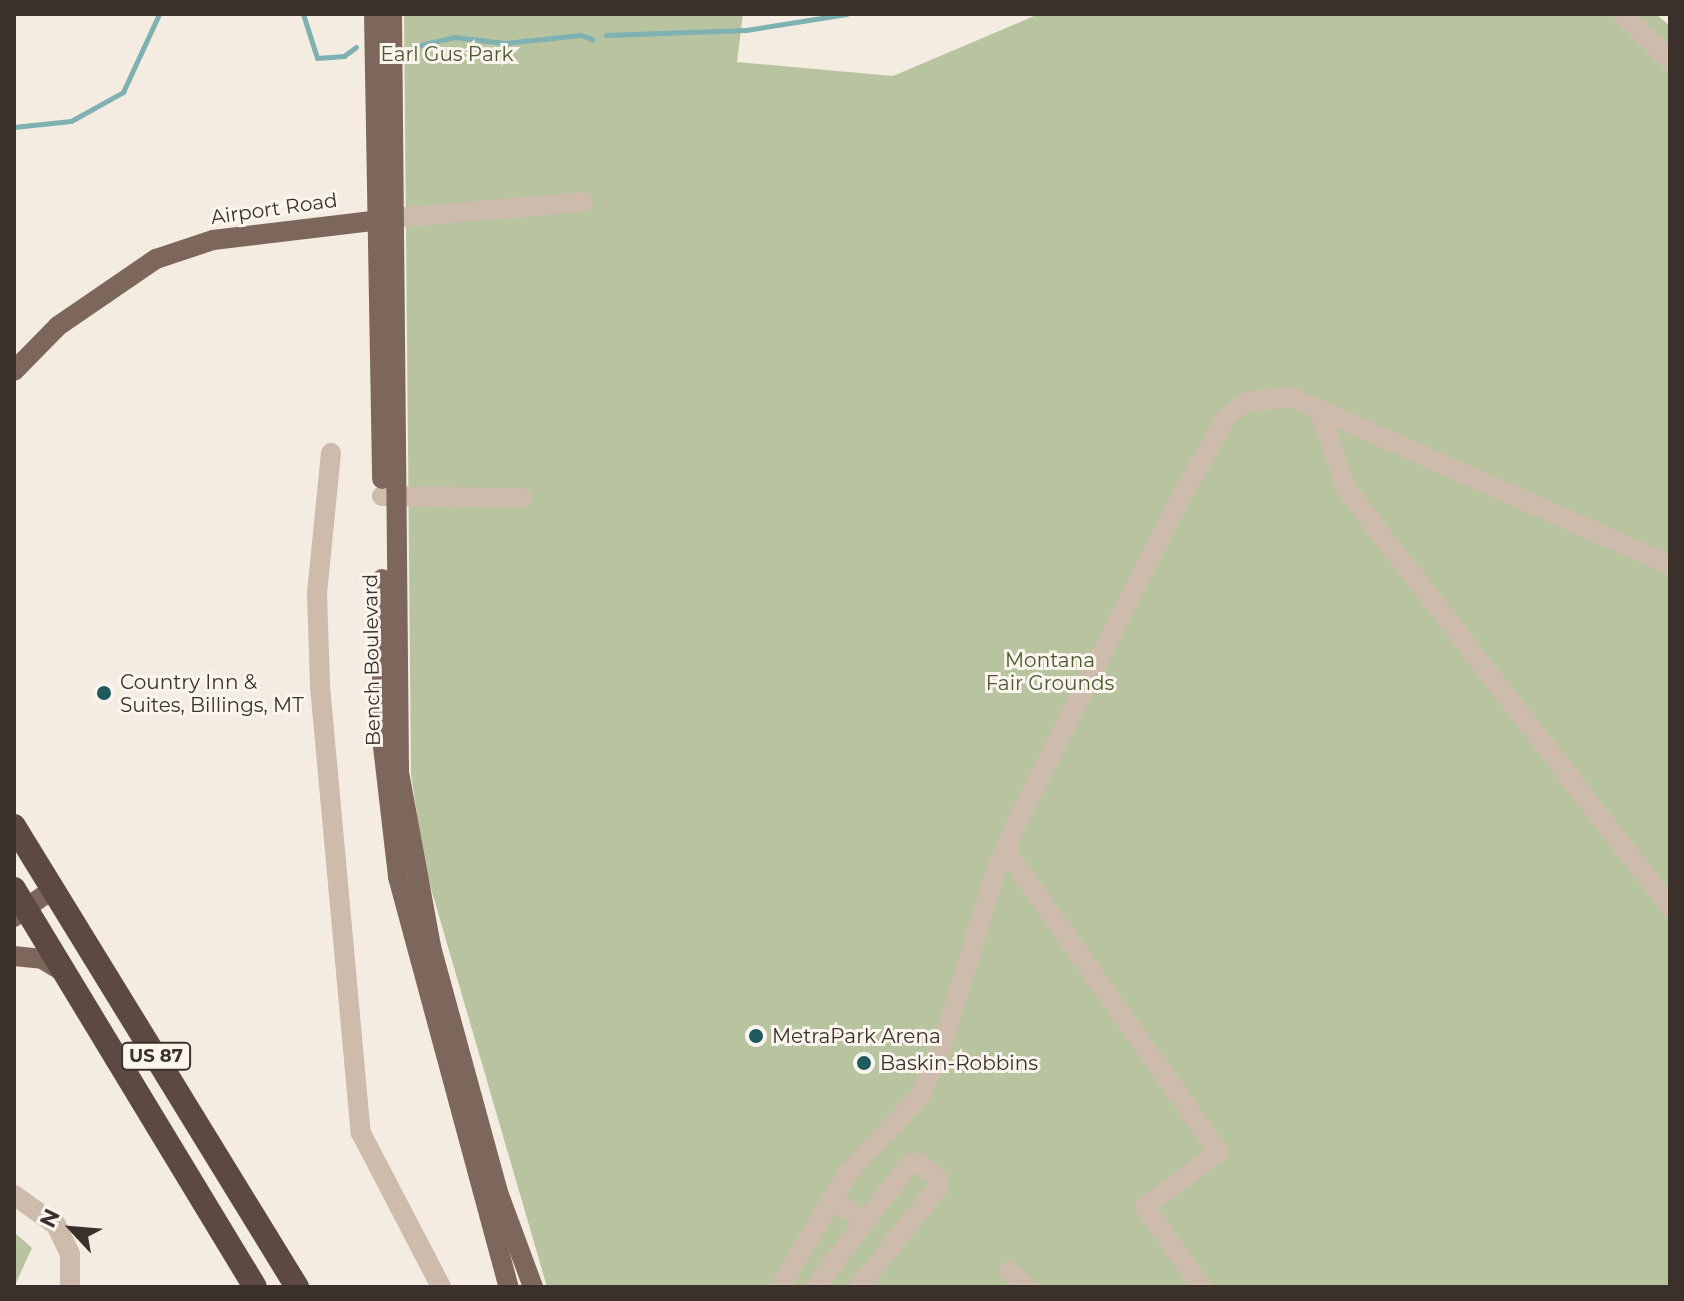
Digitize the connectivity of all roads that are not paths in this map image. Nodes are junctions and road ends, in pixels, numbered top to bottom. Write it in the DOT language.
graph roads {
  1 [pos="374,14"];
  2 [pos="392,14"];
  3 [pos="1623,14"];
  4 [pos="1670,61"];
  5 [pos="384,145"];
  6 [pos="583,202"];
  7 [pos="385,219"];
  8 [pos="14,371"];
  9 [pos="1320,413"];
  10 [pos="331,453"];
  11 [pos="389,496"];
  12 [pos="522,498"];
  13 [pos="1670,565"];
  14 [pos="14,826"];
  15 [pos="1005,849"];
  16 [pos="54,888"];
  17 [pos="18,905"];
  18 [pos="1670,907"];
  19 [pos="14,956"];
  20 [pos="64,972"];
  21 [pos="14,1195"];
  22 [pos="833,1200"];
  23 [pos="865,1221"];
  24 [pos="1009,1271"];
  25 [pos="1197,1285"];
  26 [pos="783,1286"];
  27 [pos="70,1287"];
  28 [pos="255,1287"];
  29 [pos="297,1287"];
  30 [pos="441,1287"];
  31 [pos="509,1287"];
  32 [pos="533,1287"];
  33 [pos="823,1287"];
  34 [pos="859,1287"];
  35 [pos="1027,1287"];
  1 -- 5 [label="main road"];
  2 -- 5 [label="main road"];
  3 -- 4 [label="street"];
  5 -- 7 [label="main road"];
  6 -- 7 [label="street, Airport Road"];
  7 -- 8 [label="main road, Airport Road"];
  7 -- 11 [label="main road"];
  9 -- 13 [label="street"];
  9 -- 15 [label="street"];
  9 -- 18 [label="street"];
  10 -- 30 [label="street"];
  11 -- 12 [label="street"];
  11 -- 31 [label="main road"];
  11 -- 32 [label="main road, Bench Boulevard"];
  14 -- 16 [label="highway, US 87"];
  15 -- 22 [label="street"];
  15 -- 25 [label="street"];
  16 -- 17 [label="main road"];
  16 -- 29 [label="highway, US 87"];
  17 -- 20 [label="highway, US 87"];
  19 -- 20 [label="main road"];
  20 -- 28 [label="highway, US 87"];
  21 -- 27 [label="street"];
  22 -- 23 [label="street"];
  22 -- 26 [label="street"];
  23 -- 33 [label="street"];
  23 -- 34 [label="street"];
  24 -- 35 [label="street"];
}
